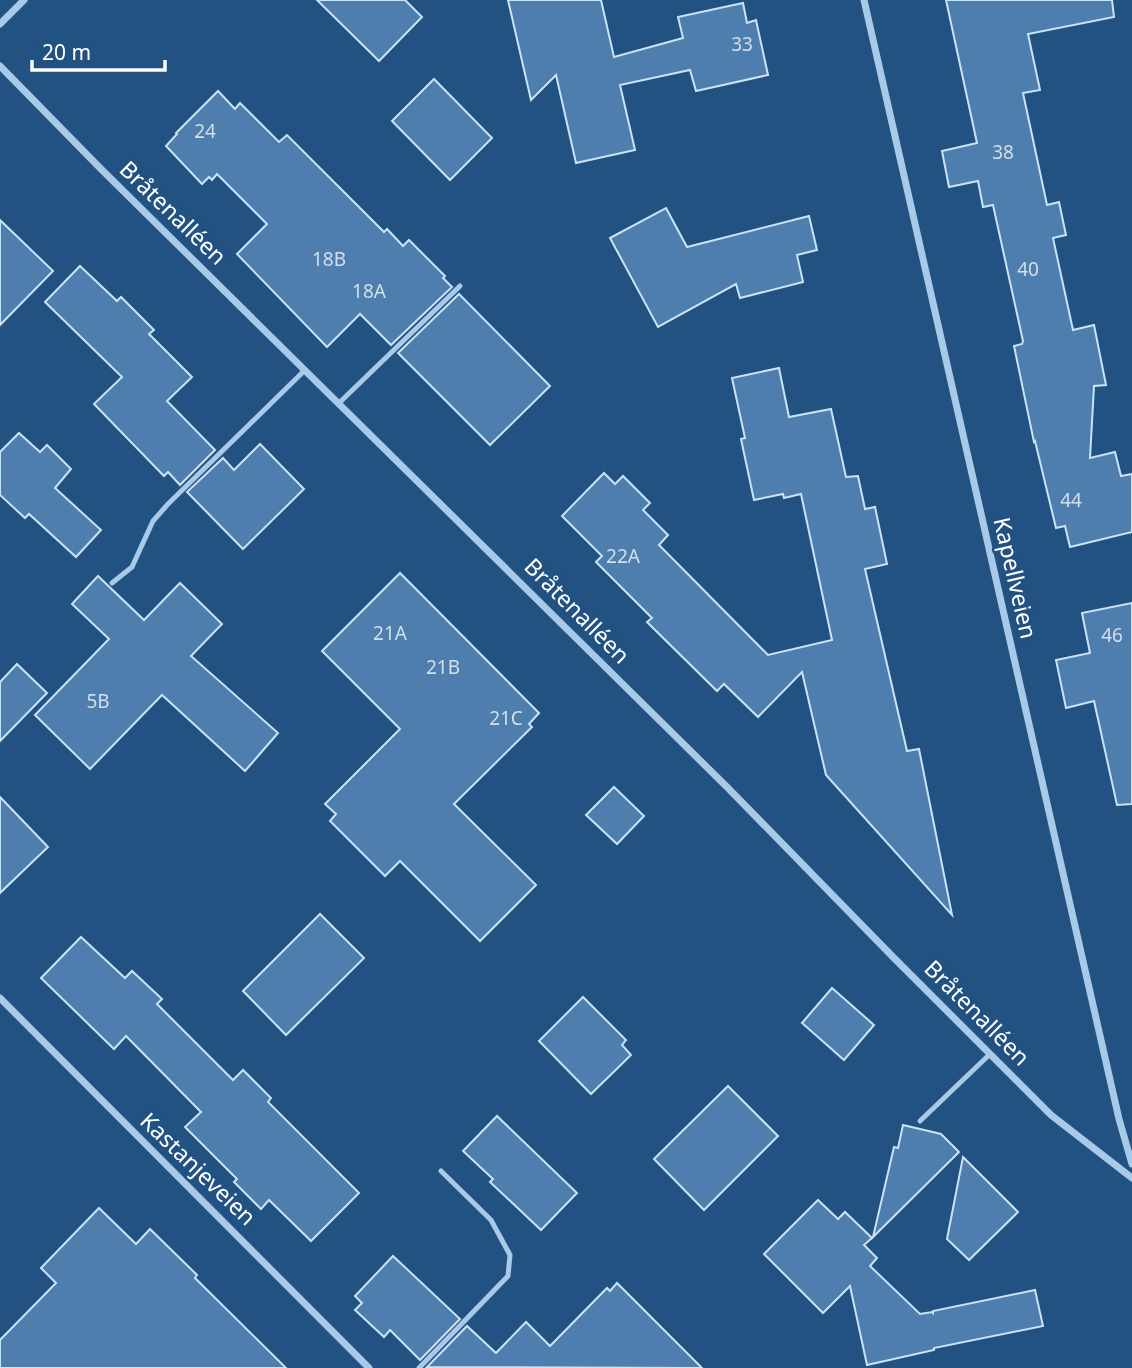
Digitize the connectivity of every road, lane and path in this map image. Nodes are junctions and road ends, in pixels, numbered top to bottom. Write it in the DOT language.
graph roads {
  1 [pos="24,0"];
  2 [pos="864,0"];
  3 [pos="0,24"];
  4 [pos="0,66"];
  5 [pos="460,286"];
  6 [pos="305,370"];
  7 [pos="338,404"];
  8 [pos="112,583"];
  9 [pos="0,998"];
  10 [pos="990,1054"];
  11 [pos="920,1121"];
  12 [pos="1132,1164"];
  13 [pos="441,1171"];
  14 [pos="1132,1178"];
  15 [pos="369,1368"];
  16 [pos="419,1368"];
  1 -- 3 [label="street"];
  2 -- 12 [label="street, Kapellveien"];
  4 -- 6 [label="street, Bråtenalléen"];
  5 -- 7 [label="lane"];
  6 -- 7 [label="street, Bråtenalléen"];
  6 -- 8 [label="lane"];
  7 -- 10 [label="street, Bråtenalléen"];
  9 -- 15 [label="street, Kastanjeveien"];
  10 -- 11 [label="lane"];
  10 -- 14 [label="street, Bråtenalléen"];
  13 -- 16 [label="lane"];
}
